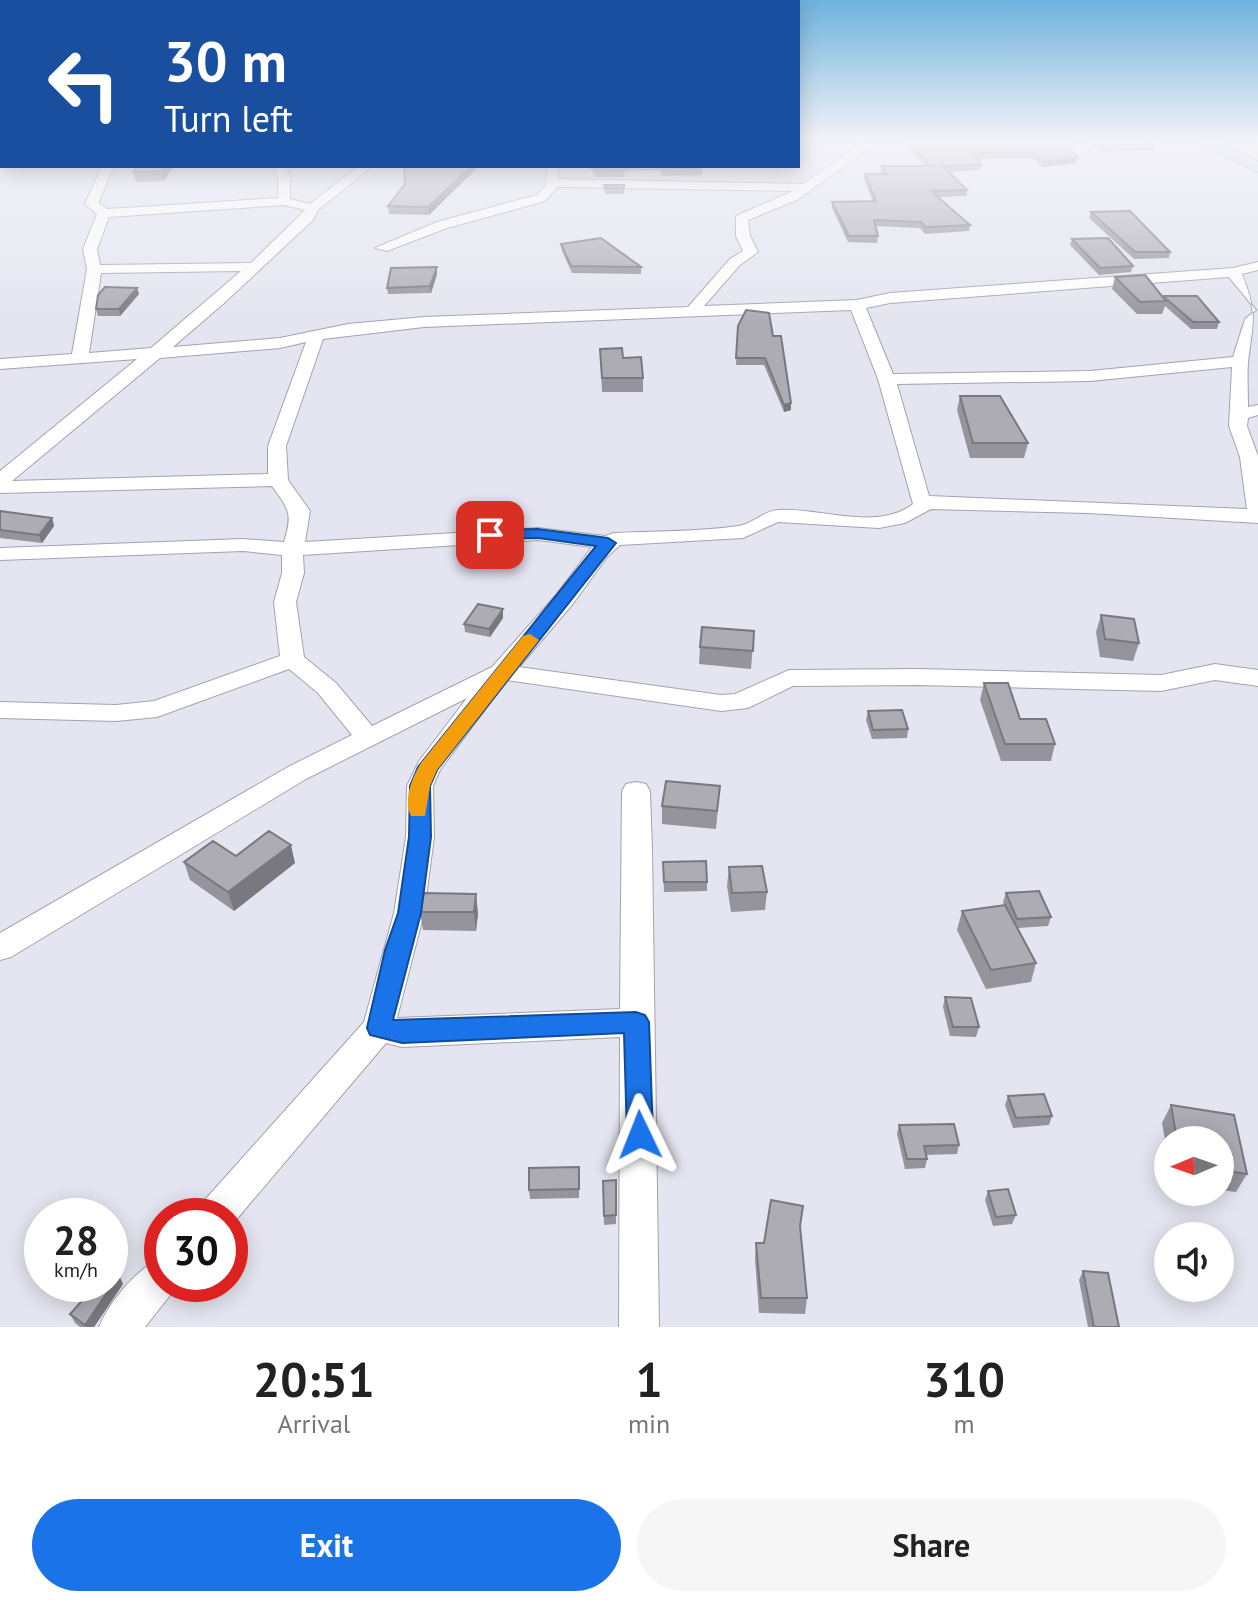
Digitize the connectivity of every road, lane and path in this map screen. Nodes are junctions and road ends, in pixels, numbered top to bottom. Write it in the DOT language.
graph roads {
  1 [pos="91,203"];
  2 [pos="255,203"];
  3 [pos="292,203"];
  4 [pos="319,203"];
  5 [pos="526,203"];
  6 [pos="777,203"];
  7 [pos="312,208"];
  8 [pos="104,213"];
  9 [pos="382,248"];
  10 [pos="1258,266"];
  11 [pos="253,267"];
  12 [pos="94,269"];
  13 [pos="1233,272"];
  14 [pos="857,305"];
  15 [pos="1258,306"];
  16 [pos="694,309"];
  17 [pos="1258,314"];
  18 [pos="316,337"];
  19 [pos="155,353"];
  20 [pos="80,358"];
  21 [pos="1240,361"];
  22 [pos="0,364"];
  23 [pos="887,379"];
  24 [pos="1248,412"];
  25 [pos="278,480"];
  26 [pos="0,484"];
  27 [pos="927,502"];
  28 [pos="1258,517"];
  29 [pos="608,543"];
  30 [pos="292,549"];
  31 [pos="0,554"];
  32 [pos="292,660"];
  33 [pos="501,672"];
  34 [pos="1258,678"];
  35 [pos="0,710"];
  36 [pos="368,738"];
  37 [pos="636,791"];
  38 [pos="0,948"];
  39 [pos="636,1022"];
  40 [pos="379,1028"];
  41 [pos="231,1198"];
  42 [pos="144,1298"];
  43 [pos="119,1327"];
  44 [pos="639,1327"];
  1 -- 8 [label="street"];
  2 -- 8 [label="street"];
  3 -- 7 [label="street"];
  4 -- 7 [label="street"];
  5 -- 9 [label="street"];
  6 -- 16 [label="street"];
  7 -- 11 [label="street"];
  8 -- 12 [label="street"];
  10 -- 13 [label="street"];
  11 -- 12 [label="street"];
  11 -- 19 [label="street"];
  12 -- 20 [label="street"];
  13 -- 14 [label="street"];
  13 -- 15 [label="street"];
  14 -- 16 [label="street"];
  14 -- 23 [label="street"];
  16 -- 18 [label="street"];
  17 -- 21 [label="street"];
  18 -- 19 [label="street"];
  18 -- 25 [label="street"];
  19 -- 20 [label="street"];
  19 -- 26 [label="street"];
  20 -- 22 [label="street"];
  21 -- 23 [label="street"];
  21 -- 24 [label="street"];
  23 -- 27 [label="street"];
  24 -- 28 [label="street"];
  25 -- 26 [label="street"];
  25 -- 30 [label="street"];
  27 -- 28 [label="street"];
  27 -- 29 [label="street"];
  29 -- 30 [label="street"];
  29 -- 33 [label="street"];
  30 -- 31 [label="street"];
  30 -- 32 [label="street"];
  32 -- 35 [label="street"];
  32 -- 36 [label="street"];
  33 -- 34 [label="street"];
  33 -- 36 [label="street"];
  33 -- 40 [label="street"];
  36 -- 38 [label="street"];
  37 -- 39 [label="street"];
  39 -- 40 [label="street"];
  39 -- 44 [label="street"];
  40 -- 41 [label="street"];
  42 -- 43 [label="street"];
}
